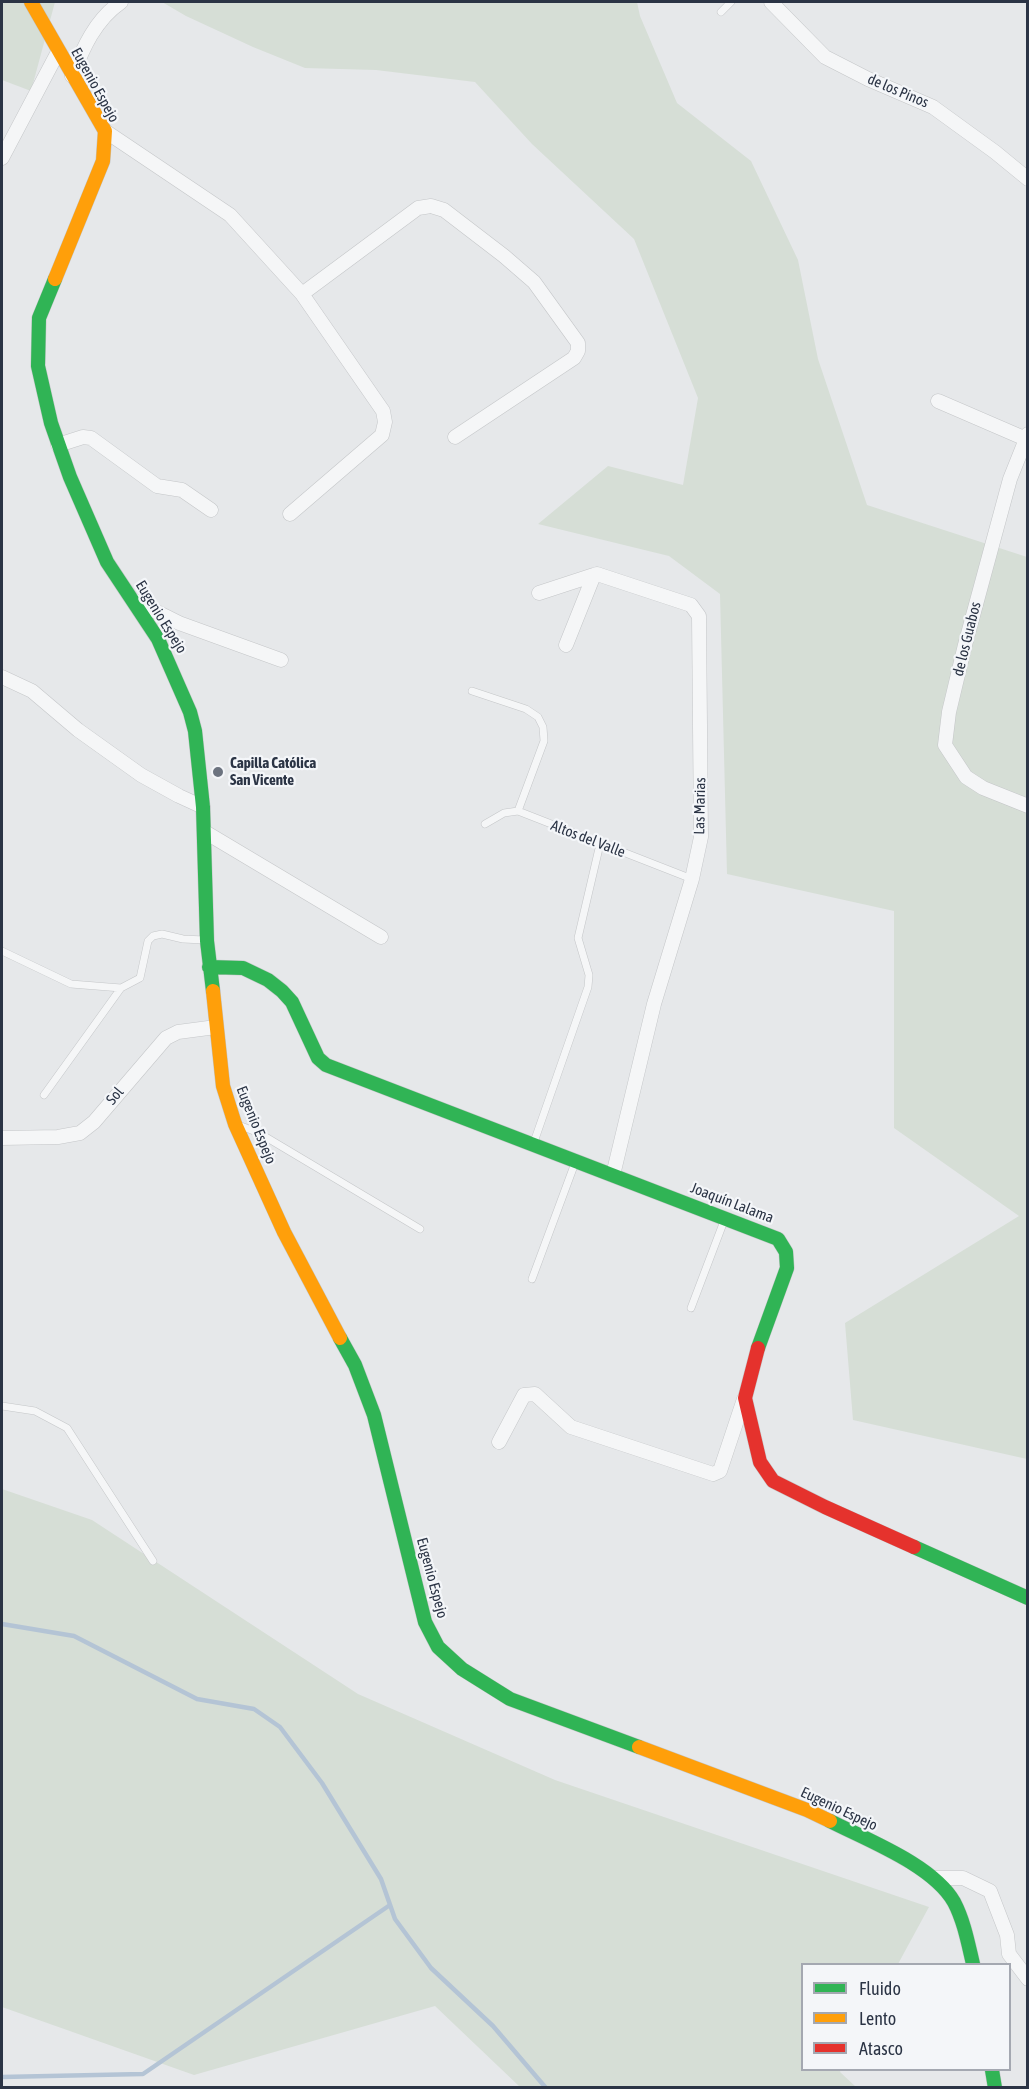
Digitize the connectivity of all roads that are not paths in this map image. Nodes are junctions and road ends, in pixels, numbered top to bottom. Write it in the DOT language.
graph roads {
  1 [pos="31,2"];
  2 [pos="121,2"];
  3 [pos="731,2"];
  4 [pos="771,2"];
  5 [pos="721,12"];
  6 [pos="58,52"];
  7 [pos="72,76"];
  8 [pos="105,131"];
  9 [pos="2,158"];
  10 [pos="1028,179"];
  11 [pos="302,294"];
  12 [pos="938,401"];
  13 [pos="1027,436"];
  14 [pos="455,437"];
  15 [pos="58,445"];
  16 [pos="211,510"];
  17 [pos="290,514"];
  18 [pos="594,575"];
  19 [pos="539,593"];
  20 [pos="132,600"];
  21 [pos="566,645"];
  22 [pos="281,660"];
  23 [pos="2,677"];
  24 [pos="472,692"];
  25 [pos="1028,806"];
  26 [pos="203,807"];
  27 [pos="518,811"];
  28 [pos="485,824"];
  29 [pos="205,832"];
  30 [pos="600,844"];
  31 [pos="692,879"];
  32 [pos="381,937"];
  33 [pos="207,940"];
  34 [pos="2,951"];
  35 [pos="209,967"];
  36 [pos="122,988"];
  37 [pos="216,1027"];
  38 [pos="44,1095"];
  39 [pos="236,1124"];
  40 [pos="2,1138"];
  41 [pos="533,1144"];
  42 [pos="576,1161"];
  43 [pos="613,1175"];
  44 [pos="725,1218"];
  45 [pos="420,1229"];
  46 [pos="532,1279"];
  47 [pos="691,1308"];
  48 [pos="745,1398"];
  49 [pos="2,1406"];
  50 [pos="499,1442"];
  51 [pos="153,1561"];
  52 [pos="1028,1598"];
  53 [pos="934,1878"];
  54 [pos="973,1963"];
  55 [pos="1028,1979"];
  56 [pos="992,2071"];
  57 [pos="995,2088"];
  1 -- 6 [label="street, Eugenio Espejo"];
  2 -- 7 [label="street"];
  3 -- 5 [label="lane"];
  4 -- 10 [label="street, de los Pinos"];
  6 -- 7 [label="street, Eugenio Espejo"];
  6 -- 9 [label="street"];
  7 -- 8 [label="street, Eugenio Espejo"];
  8 -- 11 [label="street"];
  8 -- 15 [label="street, Eugenio Espejo"];
  11 -- 14 [label="street"];
  11 -- 17 [label="street"];
  12 -- 13 [label="street"];
  13 -- 25 [label="street, de los Guabos"];
  15 -- 16 [label="street"];
  15 -- 20 [label="street, Eugenio Espejo"];
  18 -- 19 [label="street"];
  18 -- 21 [label="street"];
  18 -- 31 [label="street, Las Marias"];
  20 -- 22 [label="street"];
  20 -- 26 [label="street, Eugenio Espejo"];
  23 -- 26 [label="street"];
  24 -- 27 [label="lane"];
  26 -- 29 [label="street, Eugenio Espejo"];
  27 -- 28 [label="lane"];
  27 -- 30 [label="lane, Altos del Valle"];
  29 -- 32 [label="street"];
  29 -- 33 [label="street, Eugenio Espejo"];
  30 -- 31 [label="lane, Altos del Valle"];
  30 -- 41 [label="lane"];
  31 -- 43 [label="street, Las Marias"];
  33 -- 35 [label="street, Eugenio Espejo"];
  33 -- 36 [label="lane"];
  34 -- 36 [label="lane"];
  35 -- 37 [label="street, Eugenio Espejo"];
  35 -- 41 [label="street, Joaquín Lalama"];
  36 -- 38 [label="lane"];
  37 -- 39 [label="street, Eugenio Espejo"];
  37 -- 40 [label="street, Sol"];
  39 -- 45 [label="lane"];
  39 -- 53 [label="street, Eugenio Espejo"];
  41 -- 42 [label="street, Joaquín Lalama"];
  42 -- 43 [label="street, Joaquín Lalama"];
  42 -- 46 [label="lane"];
  43 -- 44 [label="street, Joaquín Lalama"];
  44 -- 47 [label="lane"];
  44 -- 48 [label="street, Joaquín Lalama"];
  48 -- 50 [label="street"];
  48 -- 52 [label="street, Joaquín Lalama"];
  49 -- 51 [label="lane"];
  53 -- 54 [label="street, Eugenio Espejo"];
  53 -- 55 [label="street"];
  56 -- 57 [label="street"];
}
